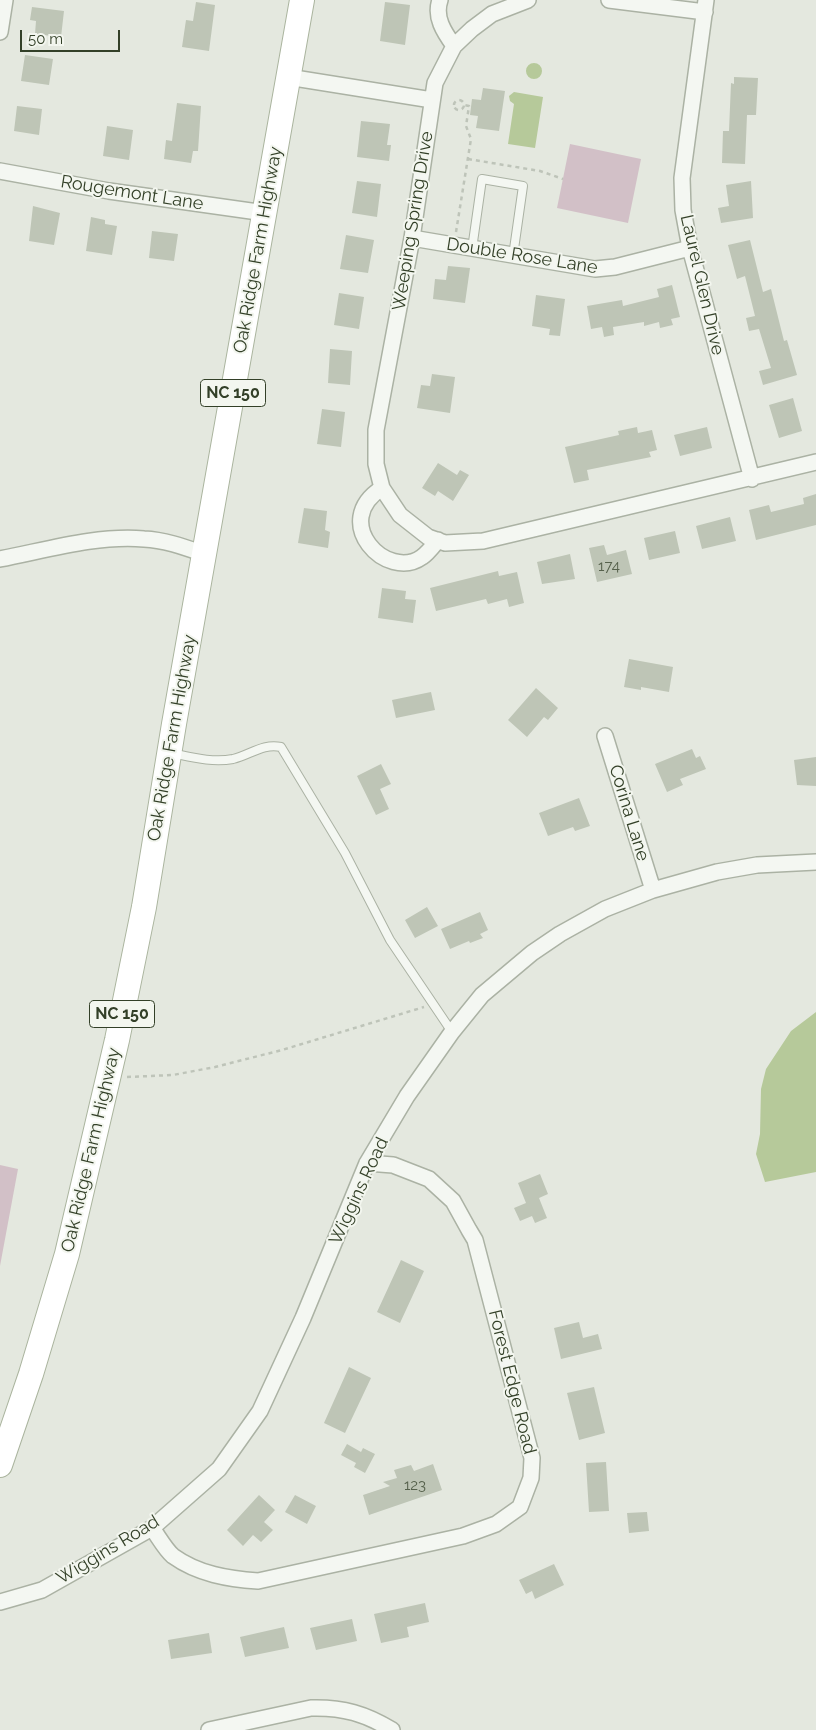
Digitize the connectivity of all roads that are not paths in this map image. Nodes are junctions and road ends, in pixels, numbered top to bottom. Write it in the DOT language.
graph roads {
  1 [pos="5,0"];
  2 [pos="302,0"];
  3 [pos="440,0"];
  4 [pos="609,0"];
  5 [pos="521,1"];
  6 [pos="705,6"];
  7 [pos="0,32"];
  8 [pos="454,46"];
  9 [pos="288,77"];
  10 [pos="439,101"];
  11 [pos="0,171"];
  12 [pos="265,213"];
  13 [pos="412,238"];
  14 [pos="690,248"];
  15 [pos="472,249"];
  16 [pos="513,256"];
  17 [pos="816,462"];
  18 [pos="752,479"];
  19 [pos="382,488"];
  20 [pos="438,540"];
  21 [pos="204,554"];
  22 [pos="0,559"];
  23 [pos="605,736"];
  24 [pos="169,753"];
  25 [pos="816,862"];
  26 [pos="653,890"];
  27 [pos="452,1032"];
  28 [pos="368,1163"];
  29 [pos="0,1465"];
  30 [pos="152,1528"];
  31 [pos="0,1602"];
  32 [pos="209,1730"];
  33 [pos="392,1730"];
  1 -- 7 [label="street"];
  2 -- 9 [label="main road, Oak Ridge Farm Highway / NC 150"];
  3 -- 8 [label="street"];
  4 -- 6 [label="street"];
  5 -- 8 [label="street, Weeping Spring Drive"];
  6 -- 14 [label="street, Laurel Glen Drive"];
  8 -- 10 [label="street, Weeping Spring Drive"];
  9 -- 10 [label="street"];
  9 -- 12 [label="main road, Oak Ridge Farm Highway / NC 150"];
  10 -- 13 [label="street, Weeping Spring Drive"];
  11 -- 12 [label="street, Rougemont Lane"];
  12 -- 21 [label="main road, Oak Ridge Farm Highway / NC 150"];
  13 -- 15 [label="street, Double Rose Lane"];
  13 -- 19 [label="street, Weeping Spring Drive"];
  14 -- 16 [label="street, Double Rose Lane"];
  14 -- 18 [label="street, Laurel Glen Drive"];
  15 -- 16 [label="street, Double Rose Lane"];
  15 -- 16 [label="lane"];
  17 -- 18 [label="street, Weeping Spring Drive"];
  18 -- 20 [label="street, Weeping Spring Drive"];
  19 -- 20 [label="street, Weeping Spring Drive"];
  19 -- 20 [label="street"];
  21 -- 22 [label="street"];
  21 -- 24 [label="main road, Oak Ridge Farm Highway / NC 150"];
  23 -- 26 [label="street, Corina Lane"];
  24 -- 27 [label="lane"];
  24 -- 29 [label="main road, Oak Ridge Farm Highway / NC 150"];
  25 -- 26 [label="street, Wiggins Road"];
  26 -- 27 [label="street, Wiggins Road"];
  27 -- 28 [label="street, Wiggins Road"];
  28 -- 30 [label="street, Wiggins Road"];
  28 -- 30 [label="street, Forest Edge Road"];
  30 -- 31 [label="street, Wiggins Road"];
  32 -- 33 [label="street"];
}
